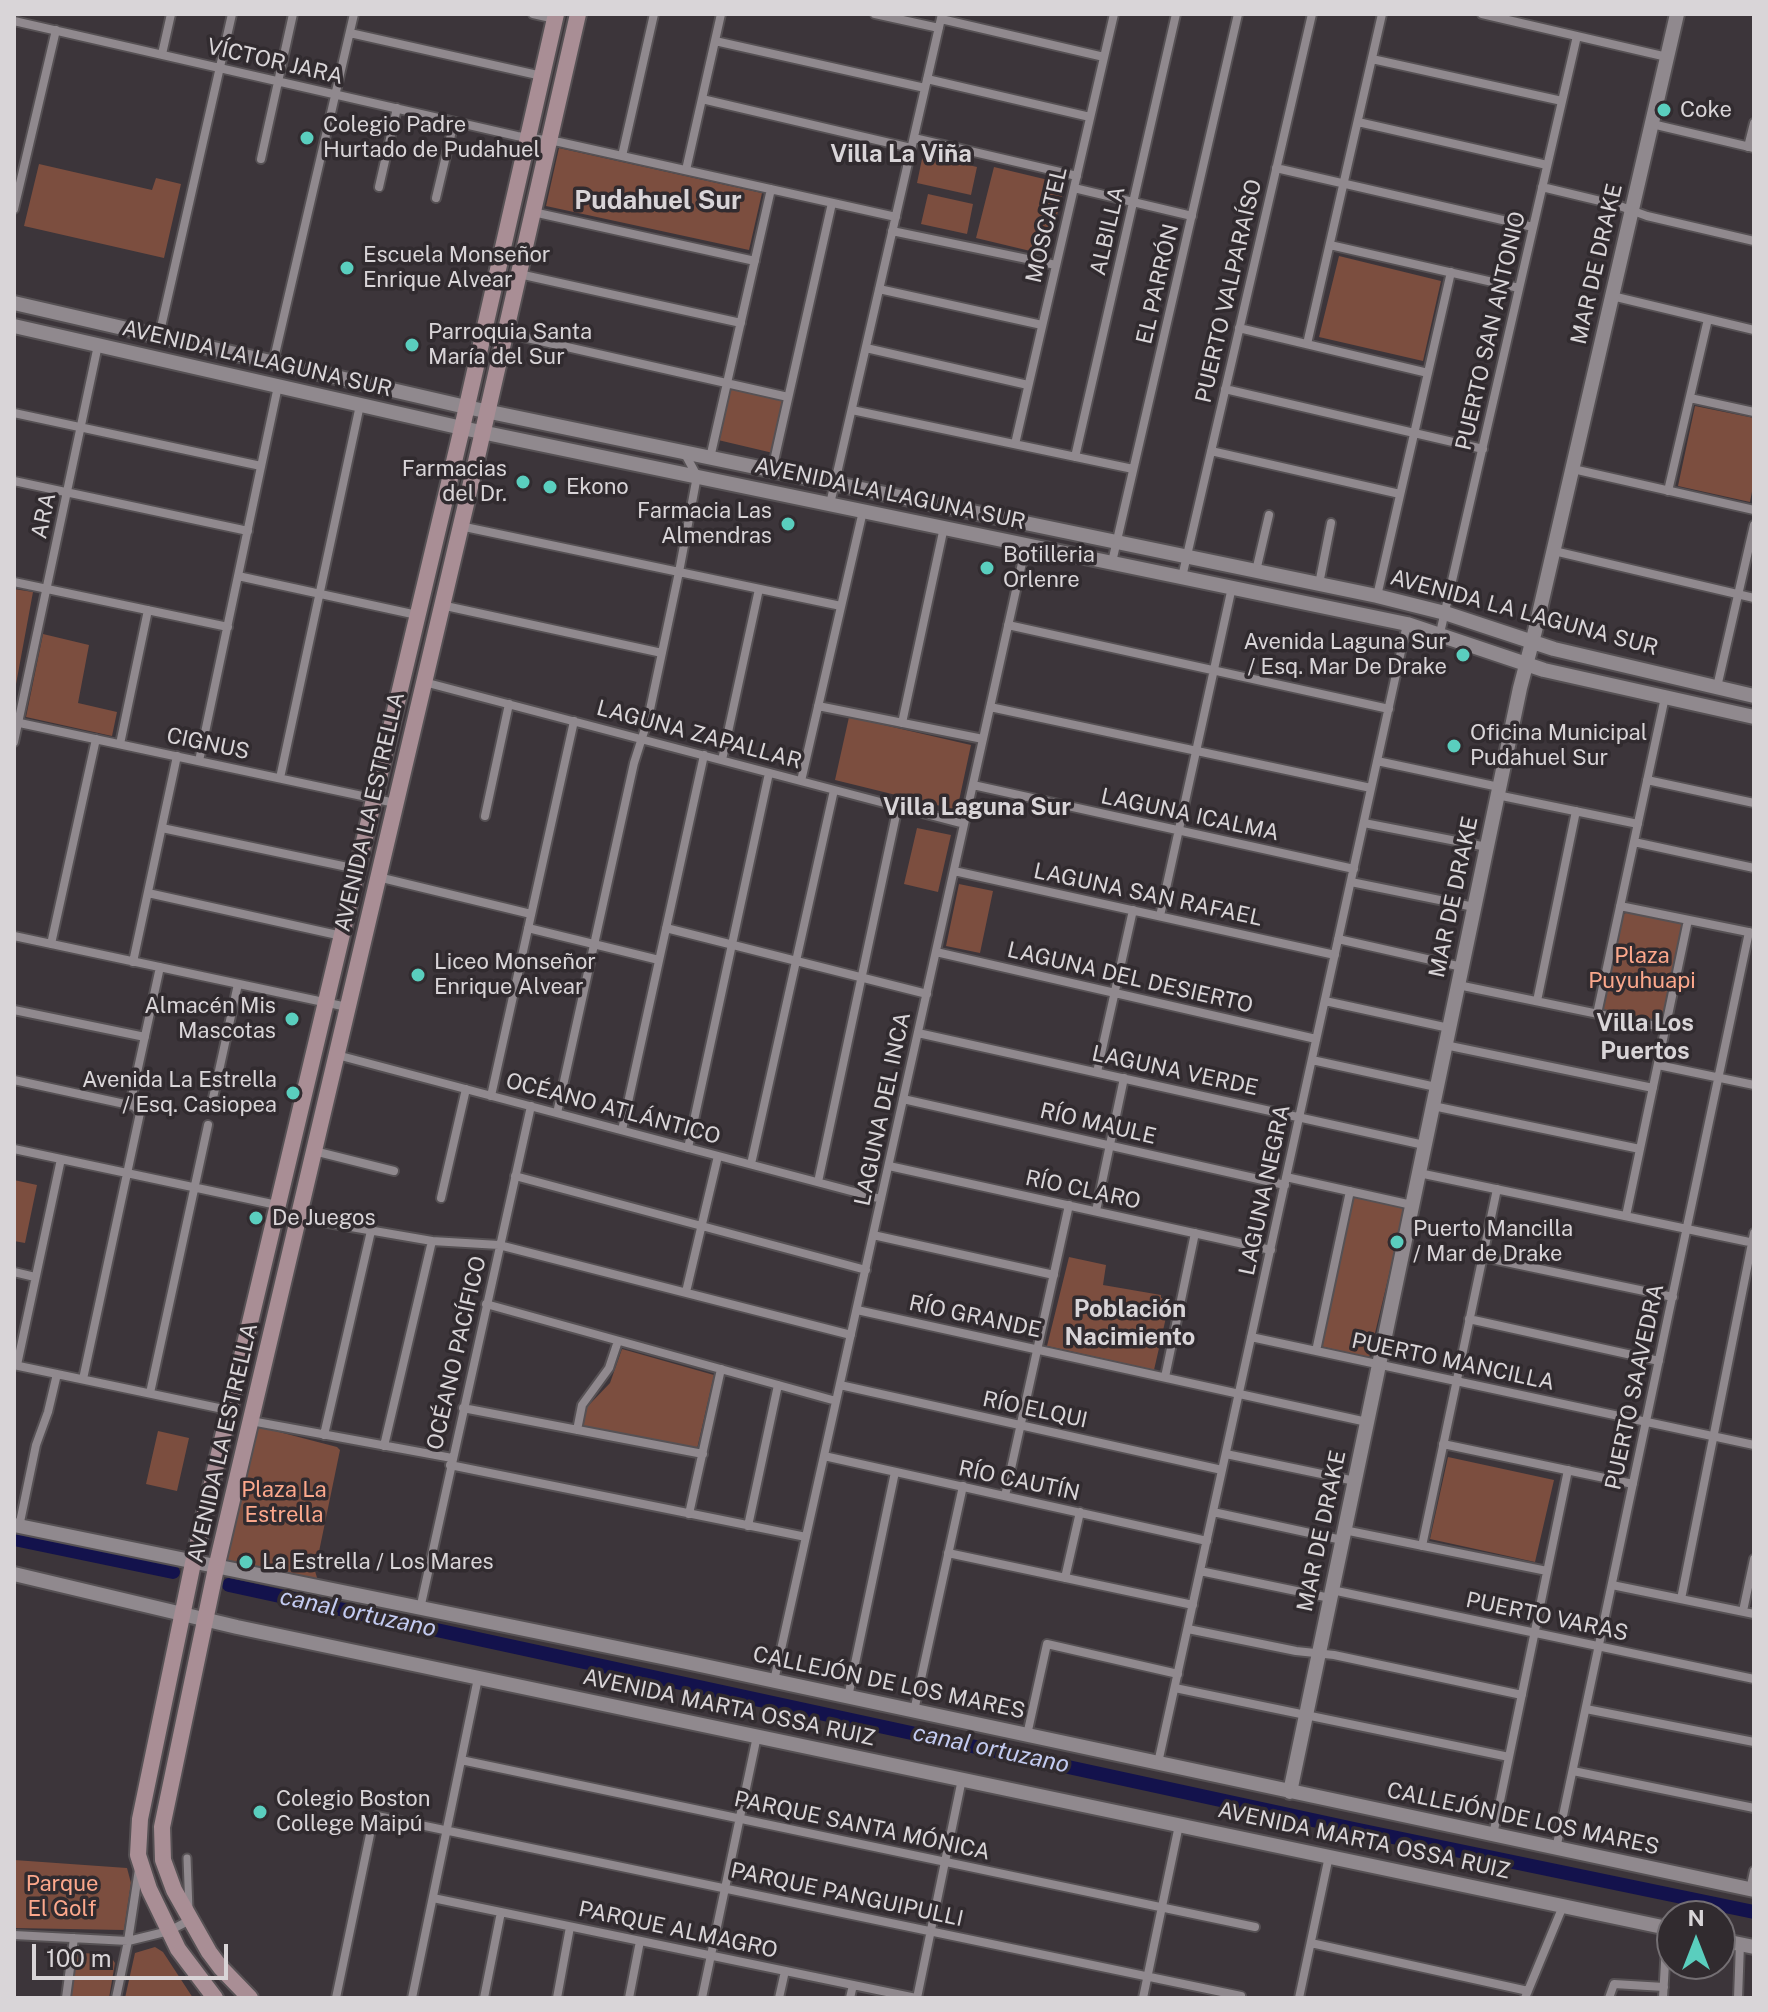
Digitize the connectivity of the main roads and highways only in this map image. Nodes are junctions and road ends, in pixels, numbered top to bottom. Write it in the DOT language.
graph roads {
  1 [pos="578,14"];
  2 [pos="555,16"];
  3 [pos="215,1998"];
  4 [pos="250,1998"];
  1 -- 4 [label="main road, AVENIDA LA ESTRELLA"];
  2 -- 3 [label="main road, AVENIDA LA ESTRELLA"];
}
